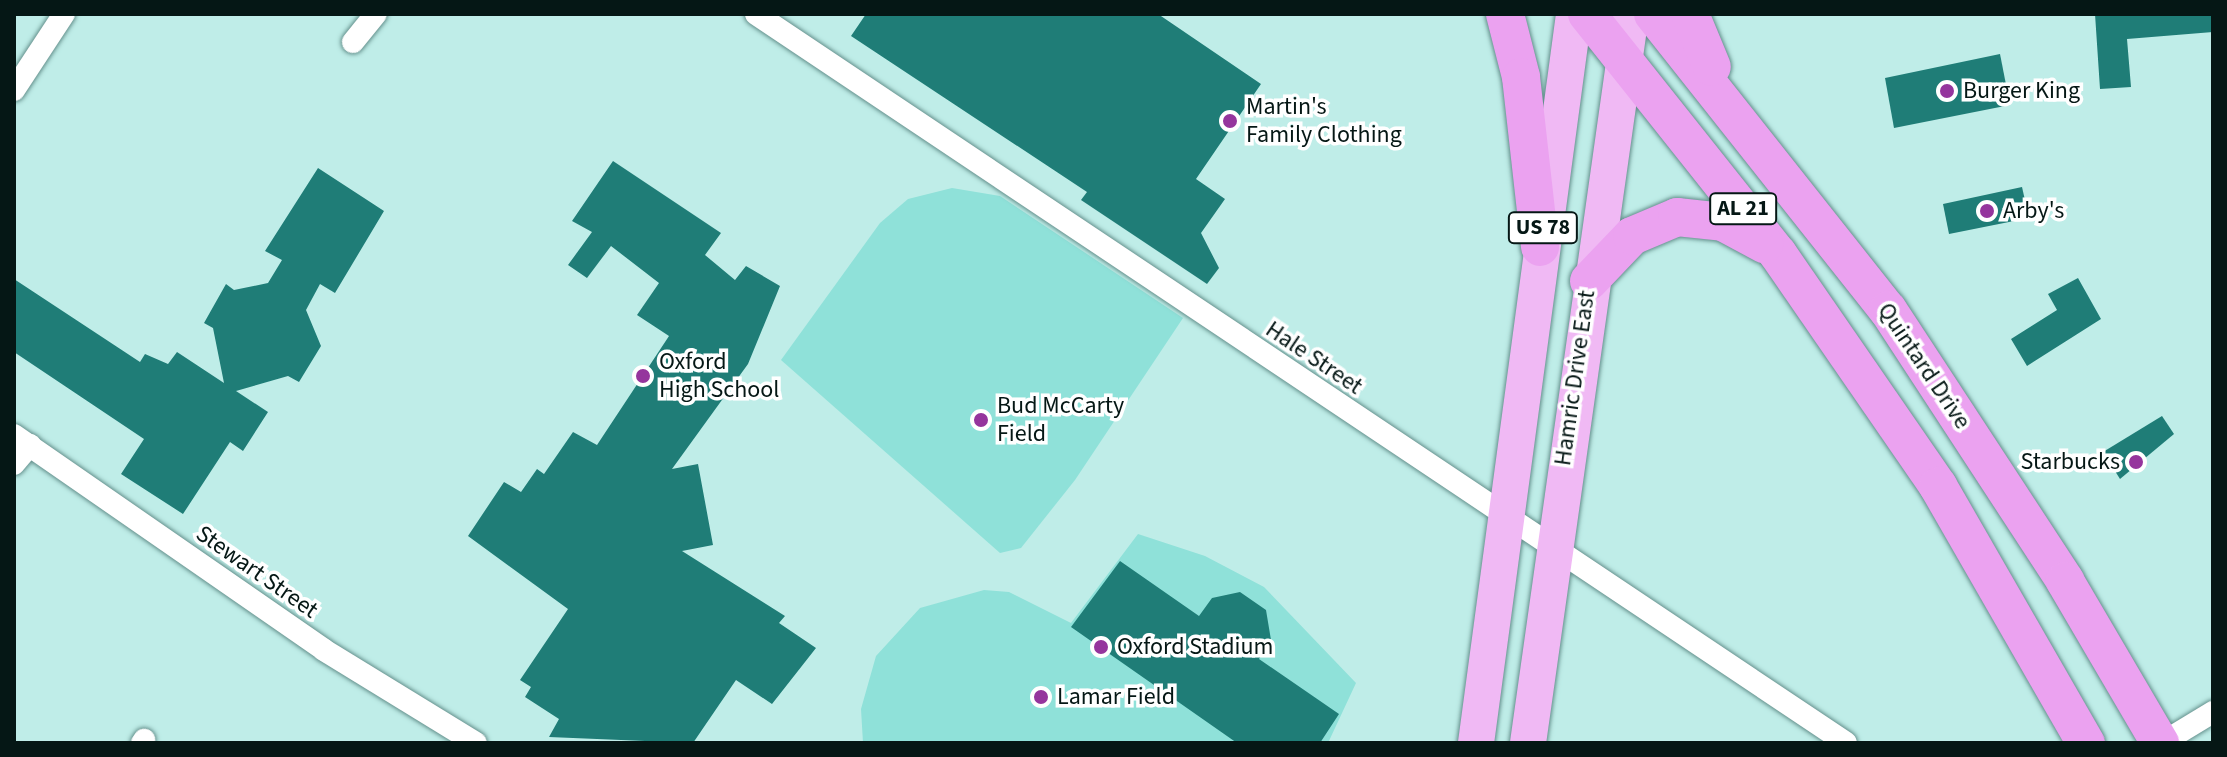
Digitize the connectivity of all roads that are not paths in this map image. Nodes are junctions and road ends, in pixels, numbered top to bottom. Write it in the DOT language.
graph roads {
  1 [pos="64,14"];
  2 [pos="376,14"];
  3 [pos="756,14"];
  4 [pos="1505,14"];
  5 [pos="1574,14"];
  6 [pos="1587,14"];
  7 [pos="1631,14"];
  8 [pos="1653,14"];
  9 [pos="1690,14"];
  10 [pos="353,42"];
  11 [pos="1626,64"];
  12 [pos="14,90"];
  13 [pos="1735,113"];
  14 [pos="1540,247"];
  15 [pos="1778,254"];
  16 [pos="1589,281"];
  17 [pos="22,440"];
  18 [pos="14,464"];
  19 [pos="1505,518"];
  20 [pos="1552,549"];
  21 [pos="2213,712"];
  22 [pos="468,741"];
  23 [pos="1476,743"];
  24 [pos="1528,743"];
  25 [pos="1846,743"];
  26 [pos="2086,743"];
  27 [pos="2161,743"];
  1 -- 12 [label="street"];
  2 -- 10 [label="street"];
  3 -- 19 [label="street, Hale Street"];
  4 -- 14 [label="highway"];
  5 -- 14 [label="main road, Hamric Drive East / US 78"];
  6 -- 11 [label="highway, AL 21"];
  7 -- 11 [label="main road, Hamric Drive East / US 78"];
  8 -- 13 [label="highway, Quintard Drive / AL 21"];
  9 -- 13 [label="highway"];
  11 -- 15 [label="highway, AL 21"];
  11 -- 16 [label="main road, Hamric Drive East / US 78"];
  13 -- 27 [label="highway, Quintard Drive / AL 21"];
  14 -- 19 [label="main road, Hamric Drive East / US 78"];
  15 -- 16 [label="highway"];
  15 -- 26 [label="highway, AL 21"];
  16 -- 20 [label="main road, Hamric Drive East / US 78"];
  17 -- 18 [label="street"];
  17 -- 22 [label="street, Stewart Street"];
  19 -- 20 [label="street, Hale Street"];
  19 -- 23 [label="main road, Hamric Drive East / US 78"];
  20 -- 24 [label="main road, Hamric Drive East / US 78"];
  20 -- 25 [label="street, Hale Street"];
  21 -- 27 [label="street"];
}
